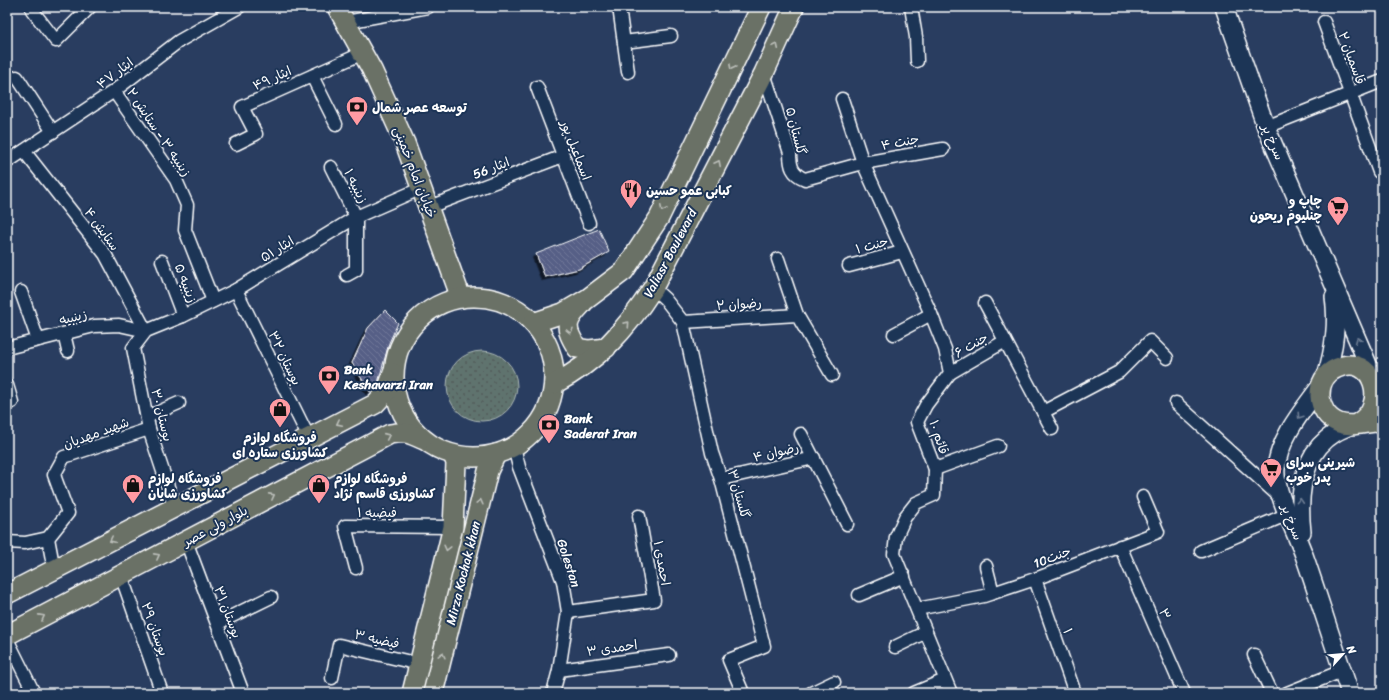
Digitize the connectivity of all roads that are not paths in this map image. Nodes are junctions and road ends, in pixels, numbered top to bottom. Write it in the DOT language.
graph roads {
  1 [pos="90,7"];
  2 [pos="239,7"];
  3 [pos="428,7"];
  4 [pos="619,7"];
  5 [pos="761,7"];
  6 [pos="794,7"];
  7 [pos="911,7"];
  8 [pos="1224,7"];
  9 [pos="32,10"];
  10 [pos="342,14"];
  11 [pos="1324,22"];
  12 [pos="671,36"];
  13 [pos="624,42"];
  14 [pos="363,53"];
  15 [pos="917,60"];
  16 [pos="628,72"];
  17 [pos="764,72"];
  18 [pos="312,76"];
  19 [pos="17,77"];
  20 [pos="1382,81"];
  21 [pos="536,87"];
  22 [pos="114,92"];
  23 [pos="1350,94"];
  24 [pos="842,99"];
  25 [pos="336,124"];
  26 [pos="1266,126"];
  27 [pos="53,132"];
  28 [pos="236,144"];
  29 [pos="942,148"];
  30 [pos="24,151"];
  31 [pos="563,156"];
  32 [pos="7,162"];
  33 [pos="863,163"];
  34 [pos="330,167"];
  35 [pos="1379,172"];
  36 [pos="422,188"];
  37 [pos="429,207"];
  38 [pos="356,217"];
  39 [pos="589,222"];
  40 [pos="902,252"];
  41 [pos="778,259"];
  42 [pos="162,261"];
  43 [pos="849,266"];
  44 [pos="347,275"];
  45 [pos="1330,275"];
  46 [pos="653,288"];
  47 [pos="236,290"];
  48 [pos="21,292"];
  49 [pos="461,298"];
  50 [pos="587,299"];
  51 [pos="213,301"];
  52 [pos="985,303"];
  53 [pos="931,314"];
  54 [pos="797,315"];
  55 [pos="183,316"];
  56 [pos="683,322"];
  57 [pos="533,323"];
  58 [pos="146,331"];
  59 [pos="64,334"];
  60 [pos="894,334"];
  61 [pos="38,340"];
  62 [pos="1005,341"];
  63 [pos="7,348"];
  64 [pos="606,348"];
  65 [pos="68,351"];
  66 [pos="1167,358"];
  67 [pos="394,370"];
  68 [pos="950,373"];
  69 [pos="832,375"];
  70 [pos="1324,380"];
  71 [pos="1377,383"];
  72 [pos="7,384"];
  73 [pos="554,384"];
  74 [pos="12,402"];
  75 [pos="179,403"];
  76 [pos="1176,403"];
  77 [pos="1043,412"];
  78 [pos="1382,422"];
  79 [pos="148,423"];
  80 [pos="1358,424"];
  81 [pos="1052,429"];
  82 [pos="801,434"];
  83 [pos="309,438"];
  84 [pos="425,440"];
  85 [pos="998,446"];
  86 [pos="514,447"];
  87 [pos="496,454"];
  88 [pos="453,455"];
  89 [pos="814,458"];
  90 [pos="935,469"];
  91 [pos="721,479"];
  92 [pos="1143,497"];
  93 [pos="1286,507"];
  94 [pos="175,508"];
  95 [pos="639,516"];
  96 [pos="847,524"];
  97 [pos="453,527"];
  98 [pos="48,538"];
  99 [pos="186,541"];
  100 [pos="7,542"];
  101 [pos="1120,546"];
  102 [pos="1201,550"];
  103 [pos="1304,554"];
  104 [pos="986,566"];
  105 [pos="356,568"];
  106 [pos="54,570"];
  107 [pos="120,575"];
  108 [pos="904,576"];
  109 [pos="1035,579"];
  110 [pos="993,593"];
  111 [pos="7,594"];
  112 [pos="859,595"];
  113 [pos="271,597"];
  114 [pos="917,609"];
  115 [pos="568,612"];
  116 [pos="218,623"];
  117 [pos="926,632"];
  118 [pos="7,635"];
  119 [pos="7,639"];
  120 [pos="895,647"];
  121 [pos="669,655"];
  122 [pos="1254,655"];
  123 [pos="419,664"];
  124 [pos="559,670"];
  125 [pos="1342,671"];
  126 [pos="332,678"];
  127 [pos="945,680"];
  128 [pos="834,682"];
  129 [pos="34,693"];
  130 [pos="162,693"];
  131 [pos="243,693"];
  132 [pos="412,693"];
  133 [pos="433,693"];
  134 [pos="553,693"];
  135 [pos="742,693"];
  136 [pos="811,693"];
  137 [pos="914,693"];
  138 [pos="951,693"];
  139 [pos="1075,693"];
  140 [pos="1184,693"];
  141 [pos="1272,693"];
  142 [pos="1287,693"];
  143 [pos="1350,693"];
  1 -- 9 [label="street"];
  2 -- 22 [label="street, ایثار ۴۷"];
  3 -- 10 [label="street"];
  4 -- 13 [label="street"];
  5 -- 50 [label="main road, Valiasr Boulevard, one-way"];
  17 -- 6 [label="main road, Valiasr Boulevard, one-way"];
  7 -- 15 [label="street"];
  8 -- 26 [label="main road, سرخ پر"];
  10 -- 14 [label="main road, خیابان امام خمینی"];
  11 -- 23 [label="street, قاسمیان ۲"];
  12 -- 13 [label="street"];
  13 -- 16 [label="street"];
  14 -- 18 [label="street, ایثار ۴۹"];
  14 -- 36 [label="main road, خیابان امام خمینی"];
  17 -- 33 [label="street, گلستان ۵"];
  46 -- 17 [label="main road, Valiasr Boulevard, one-way"];
  18 -- 25 [label="street"];
  18 -- 28 [label="street, ایثار ۴۹"];
  19 -- 27 [label="street"];
  20 -- 23 [label="street"];
  21 -- 31 [label="street, اسماعیل پور"];
  22 -- 27 [label="street, ایثار ۴۷"];
  22 -- 51 [label="street, زینبیه ۳ - ستایش ۲"];
  23 -- 26 [label="street"];
  23 -- 35 [label="street, قاسمیان ۲"];
  24 -- 33 [label="street"];
  26 -- 45 [label="main road, سرخ پر"];
  27 -- 30 [label="street, ایثار ۴۷"];
  29 -- 33 [label="street, جنت ۴"];
  30 -- 32 [label="street, ایثار ۴۷"];
  30 -- 58 [label="street, ستایش ۴"];
  31 -- 37 [label="street, ایثار 56"];
  31 -- 39 [label="street, اسماعیل پور"];
  33 -- 40 [label="street"];
  34 -- 38 [label="street, زینبیه ۱"];
  36 -- 37 [label="main road, خیابان امام خمینی"];
  36 -- 38 [label="street, ایثار ۵۱"];
  37 -- 49 [label="main road, خیابان امام خمینی"];
  38 -- 44 [label="street"];
  38 -- 47 [label="street, ایثار ۵۱"];
  40 -- 43 [label="street, جنت ۱"];
  40 -- 53 [label="street"];
  41 -- 54 [label="street"];
  42 -- 55 [label="street, زینبیه ۵"];
  45 -- 70 [label="main road, سرخ پر"];
  71 -- 45 [label="main road, سرخ پر, one-way"];
  46 -- 56 [label="street, گلستان ۳"];
  64 -- 46 [label="main road, Valiasr Boulevard, one-way"];
  47 -- 51 [label="street, ایثار ۵۱"];
  47 -- 83 [label="street, بوستان ۳۲"];
  48 -- 61 [label="street"];
  49 -- 57 [label="main road"];
  49 -- 67 [label="main road"];
  50 -- 57 [label="main road, Valiasr Boulevard"];
  50 -- 64 [label="main road, one-way"];
  51 -- 55 [label="street, ایثار ۵۱"];
  52 -- 62 [label="street"];
  53 -- 60 [label="street"];
  53 -- 68 [label="street"];
  54 -- 56 [label="street, رضوان ۲"];
  54 -- 69 [label="street"];
  55 -- 58 [label="street, ایثار ۵۱"];
  56 -- 91 [label="street, گلستان ۳"];
  57 -- 73 [label="main road"];
  58 -- 59 [label="street, زینبیه"];
  58 -- 79 [label="street, بوستان ۳۰"];
  59 -- 61 [label="street, زینبیه"];
  59 -- 65 [label="street"];
  61 -- 63 [label="street, زینبیه"];
  62 -- 68 [label="street, جنت ۶"];
  62 -- 77 [label="street"];
  64 -- 73 [label="main road, Valiasr Boulevard"];
  66 -- 77 [label="street"];
  67 -- 83 [label="main road, one-way"];
  67 -- 84 [label="main road"];
  68 -- 90 [label="street, قائم ۱۰"];
  70 -- 71 [label="main road"];
  70 -- 80 [label="main road"];
  70 -- 93 [label="main road, سرخ پر, one-way"];
  71 -- 80 [label="main road"];
  72 -- 74 [label="street"];
  73 -- 86 [label="main road"];
  75 -- 79 [label="street"];
  76 -- 93 [label="street"];
  77 -- 81 [label="street"];
  78 -- 80 [label="main road"];
  79 -- 94 [label="street, بوستان ۳۰"];
  79 -- 98 [label="street, شهید مهدیان"];
  103 -- 80 [label="main road, سرخ پر, one-way"];
  82 -- 89 [label="street, رضوان ۴"];
  83 -- 94 [label="main road"];
  84 -- 88 [label="main road"];
  99 -- 84 [label="main road, بلوار ولی عصر, one-way"];
  85 -- 90 [label="street"];
  86 -- 87 [label="main road"];
  86 -- 115 [label="street, Golestan"];
  87 -- 88 [label="main road"];
  133 -- 87 [label="main road, Mirza Kochak khan, one-way"];
  88 -- 97 [label="main road, Mirza Kochak khan"];
  89 -- 91 [label="street, رضوان ۴"];
  89 -- 96 [label="street, رضوان ۴"];
  90 -- 108 [label="street, قائم ۱۰"];
  91 -- 135 [label="street, گلستان ۳"];
  92 -- 101 [label="street, جنت10"];
  93 -- 102 [label="street"];
  93 -- 103 [label="main road, سرخ پر"];
  94 -- 106 [label="main road, one-way"];
  95 -- 115 [label="street, احمدی ۱"];
  97 -- 105 [label="street, فیضیه ۱"];
  97 -- 123 [label="main road, Mirza Kochak khan, one-way"];
  98 -- 100 [label="street"];
  98 -- 106 [label="street"];
  107 -- 99 [label="main road, بلوار ولی عصر, one-way"];
  99 -- 116 [label="street, بوستان ۳۱"];
  101 -- 109 [label="street, جنت10"];
  101 -- 140 [label="street, ۳"];
  103 -- 125 [label="main road, سرخ پر"];
  104 -- 110 [label="street"];
  106 -- 111 [label="main road"];
  118 -- 107 [label="main road, بلوار ولی عصر, one-way"];
  107 -- 130 [label="street, بوستان ۲۹"];
  108 -- 112 [label="street"];
  108 -- 114 [label="street, قائم ۱۰"];
  109 -- 110 [label="street, جنت10"];
  109 -- 139 [label="street, ۱"];
  110 -- 114 [label="street, جنت10"];
  113 -- 116 [label="street"];
  114 -- 117 [label="street, قائم ۱۰"];
  115 -- 124 [label="street, Golestan"];
  116 -- 131 [label="street, بوستان ۳۱"];
  117 -- 120 [label="street"];
  117 -- 127 [label="street, قائم ۱۰"];
  119 -- 129 [label="street"];
  121 -- 124 [label="street, احمدی ۳"];
  122 -- 141 [label="street"];
  123 -- 126 [label="street, فیضیه ۳"];
  123 -- 132 [label="main road, Mirza Kochak khan"];
  124 -- 134 [label="street, Golestan"];
  125 -- 142 [label="street"];
  125 -- 143 [label="main road, سرخ پر"];
  127 -- 137 [label="street"];
  127 -- 138 [label="street, قائم ۱۰"];
  128 -- 136 [label="street"];
}
